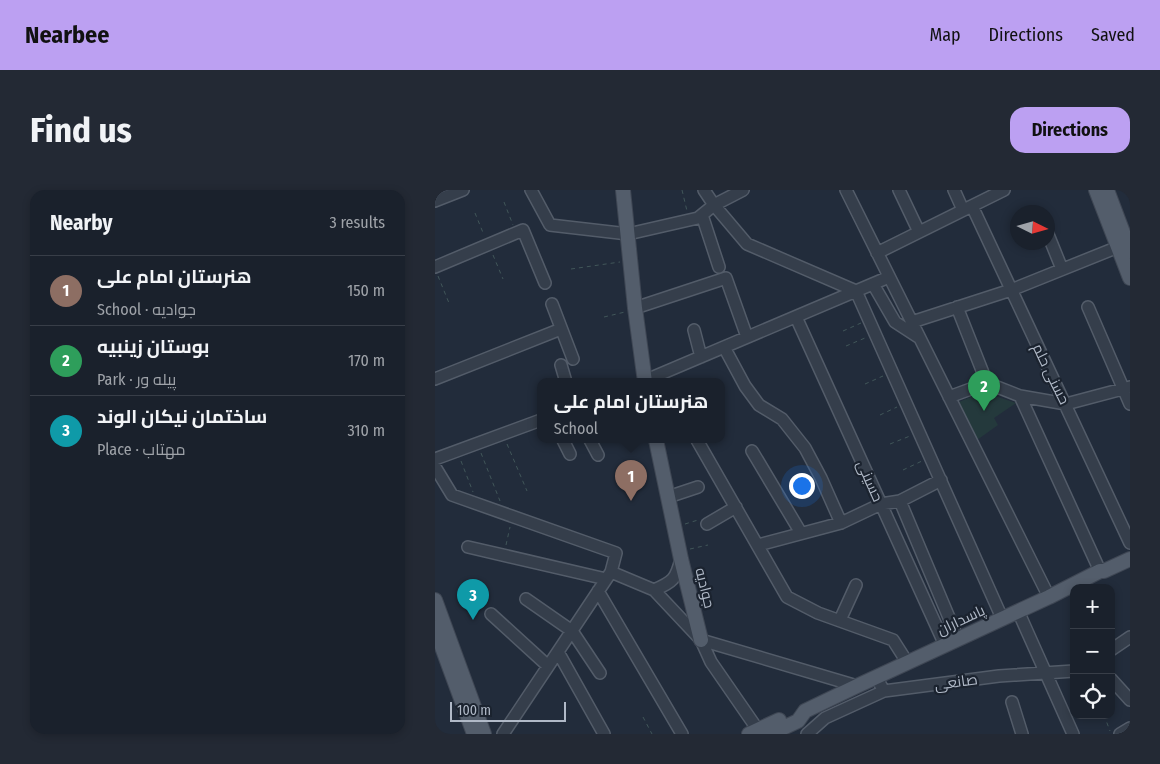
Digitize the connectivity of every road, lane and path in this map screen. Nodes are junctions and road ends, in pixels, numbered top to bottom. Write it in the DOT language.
graph roads {
  1 [pos="463,190"];
  2 [pos="531,190"];
  3 [pos="623,190"];
  4 [pos="682,190"];
  5 [pos="704,190"];
  6 [pos="743,190"];
  7 [pos="846,190"];
  8 [pos="899,190"];
  9 [pos="953,190"];
  10 [pos="1004,190"];
  11 [pos="1097,190"];
  12 [pos="1107,190"];
  13 [pos="435,201"];
  14 [pos="504,202"];
  15 [pos="714,205"];
  16 [pos="968,208"];
  17 [pos="475,213"];
  18 [pos="701,215"];
  19 [pos="689,220"];
  20 [pos="520,231"];
  21 [pos="919,232"];
  22 [pos="628,234"];
  23 [pos="488,244"];
  24 [pos="1124,249"];
  25 [pos="1054,250"];
  26 [pos="877,253"];
  27 [pos="630,261"];
  28 [pos="719,268"];
  29 [pos="571,269"];
  30 [pos="1062,270"];
  31 [pos="437,272"];
  32 [pos="889,277"];
  33 [pos="1130,278"];
  34 [pos="503,279"];
  35 [pos="545,284"];
  36 [pos="873,284"];
  37 [pos="1011,290"];
  38 [pos="856,291"];
  39 [pos="449,303"];
  40 [pos="552,304"];
  41 [pos="957,307"];
  42 [pos="1088,307"];
  43 [pos="635,309"];
  44 [pos="604,317"];
  45 [pos="796,317"];
  46 [pos="869,320"];
  47 [pos="911,322"];
  48 [pos="561,329"];
  49 [pos="694,330"];
  50 [pos="843,331"];
  51 [pos="875,334"];
  52 [pos="747,337"];
  53 [pos="919,338"];
  54 [pos="845,346"];
  55 [pos="724,347"];
  56 [pos="701,357"];
  57 [pos="573,359"];
  58 [pos="561,365"];
  59 [pos="892,372"];
  60 [pos="565,378"];
  61 [pos="644,378"];
  62 [pos="662,378"];
  63 [pos="435,379"];
  64 [pos="987,383"];
  65 [pos="865,384"];
  66 [pos="1127,389"];
  67 [pos="1020,396"];
  68 [pos="949,397"];
  69 [pos="906,404"];
  70 [pos="1066,404"];
  71 [pos="1130,404"];
  72 [pos="880,415"];
  73 [pos="537,421"];
  74 [pos="919,432"];
  75 [pos="503,434"];
  76 [pos="564,443"];
  77 [pos="592,443"];
  78 [pos="657,443"];
  79 [pos="699,443"];
  80 [pos="477,444"];
  81 [pos="890,444"];
  82 [pos="457,451"];
  83 [pos="752,451"];
  84 [pos="570,454"];
  85 [pos="598,455"];
  86 [pos="930,458"];
  87 [pos="435,459"];
  88 [pos="435,467"];
  89 [pos="903,470"];
  90 [pos="941,480"];
  91 [pos="697,487"];
  92 [pos="527,491"];
  93 [pos="668,497"];
  94 [pos="900,501"];
  95 [pos="478,504"];
  96 [pos="881,504"];
  97 [pos="502,505"];
  98 [pos="736,507"];
  99 [pos="512,516"];
  100 [pos="705,522"];
  101 [pos="841,523"];
  102 [pos="674,527"];
  103 [pos="801,533"];
  104 [pos="1130,543"];
  105 [pos="708,545"];
  106 [pos="758,545"];
  107 [pos="467,546"];
  108 [pos="504,555"];
  109 [pos="680,555"];
  110 [pos="1130,559"];
  111 [pos="1100,571"];
  112 [pos="609,576"];
  113 [pos="856,585"];
  114 [pos="654,590"];
  115 [pos="598,592"];
  116 [pos="1049,597"];
  117 [pos="526,599"];
  118 [pos="435,600"];
  119 [pos="1018,611"];
  120 [pos="491,614"];
  121 [pos="1003,618"];
  122 [pos="839,620"];
  123 [pos="435,628"];
  124 [pos="572,631"];
  125 [pos="1130,637"];
  126 [pos="958,639"];
  127 [pos="701,640"];
  128 [pos="945,645"];
  129 [pos="1115,645"];
  130 [pos="558,652"];
  131 [pos="907,662"];
  132 [pos="548,666"];
  133 [pos="1070,672"];
  134 [pos="600,673"];
  135 [pos="1045,673"];
  136 [pos="876,677"];
  137 [pos="1115,683"];
  138 [pos="857,686"];
  139 [pos="884,691"];
  140 [pos="1130,700"];
  141 [pos="1012,702"];
  142 [pos="805,711"];
  143 [pos="643,718"];
  144 [pos="1106,719"];
  145 [pos="1130,728"];
  146 [pos="786,731"];
  147 [pos="759,733"];
  148 [pos="474,734"];
  149 [pos="484,734"];
  150 [pos="503,734"];
  151 [pos="604,734"];
  152 [pos="652,734"];
  153 [pos="682,734"];
  154 [pos="807,734"];
  155 [pos="1022,734"];
  156 [pos="1073,734"];
  157 [pos="1112,734"];
  158 [pos="1120,734"];
  1 -- 13 [label="street"];
  2 -- 22 [label="street"];
  3 -- 22 [label="main road"];
  4 -- 19 [label="path"];
  5 -- 15 [label="street"];
  6 -- 15 [label="street"];
  7 -- 26 [label="street"];
  8 -- 21 [label="street"];
  9 -- 16 [label="street, حسنی حلم"];
  10 -- 16 [label="street"];
  11 -- 24 [label="main road"];
  12 -- 24 [label="main road"];
  14 -- 20 [label="path"];
  15 -- 18 [label="street"];
  15 -- 38 [label="street"];
  16 -- 21 [label="street"];
  16 -- 37 [label="street, حسنی حلم"];
  17 -- 23 [label="path"];
  18 -- 19 [label="street"];
  18 -- 28 [label="street"];
  19 -- 22 [label="street"];
  20 -- 23 [label="street"];
  20 -- 35 [label="street"];
  21 -- 26 [label="street"];
  22 -- 27 [label="main road"];
  23 -- 31 [label="street"];
  23 -- 34 [label="path"];
  24 -- 30 [label="street"];
  24 -- 33 [label="main road"];
  25 -- 30 [label="street"];
  26 -- 32 [label="street"];
  27 -- 29 [label="path"];
  27 -- 43 [label="main road"];
  30 -- 37 [label="street"];
  31 -- 39 [label="path"];
  32 -- 36 [label="street"];
  32 -- 47 [label="street"];
  36 -- 38 [label="street"];
  36 -- 53 [label="street"];
  37 -- 41 [label="street"];
  37 -- 70 [label="street, حسنی حلم"];
  38 -- 45 [label="street"];
  38 -- 46 [label="street"];
  40 -- 48 [label="street"];
  41 -- 47 [label="street"];
  41 -- 64 [label="street"];
  42 -- 66 [label="street"];
  43 -- 44 [label="path"];
  43 -- 52 [label="street"];
  43 -- 61 [label="main road"];
  45 -- 52 [label="street"];
  45 -- 96 [label="street, حسینی"];
  46 -- 50 [label="path"];
  46 -- 51 [label="street"];
  47 -- 53 [label="street"];
  48 -- 57 [label="street"];
  48 -- 63 [label="street"];
  49 -- 56 [label="street"];
  51 -- 54 [label="path"];
  51 -- 59 [label="street"];
  52 -- 55 [label="street"];
  53 -- 68 [label="street"];
  55 -- 56 [label="street"];
  55 -- 101 [label="street"];
  56 -- 62 [label="street"];
  58 -- 60 [label="street"];
  59 -- 65 [label="path"];
  59 -- 69 [label="street"];
  64 -- 67 [label="street"];
  64 -- 68 [label="street"];
  66 -- 70 [label="street"];
  66 -- 71 [label="street"];
  67 -- 70 [label="street"];
  67 -- 111 [label="street"];
  68 -- 116 [label="street"];
  69 -- 72 [label="path"];
  69 -- 74 [label="street"];
  70 -- 104 [label="street, حسنی حلم"];
  73 -- 75 [label="street"];
  74 -- 81 [label="path"];
  74 -- 86 [label="street"];
  75 -- 80 [label="street"];
  75 -- 92 [label="path"];
  76 -- 84 [label="street"];
  77 -- 85 [label="street"];
  78 -- 93 [label="main road, جوادیه"];
  79 -- 98 [label="street"];
  80 -- 82 [label="street"];
  80 -- 97 [label="path"];
  82 -- 87 [label="street"];
  82 -- 95 [label="path"];
  83 -- 103 [label="street"];
  86 -- 89 [label="path"];
  86 -- 90 [label="street"];
  88 -- 95 [label="street"];
  90 -- 94 [label="street"];
  90 -- 121 [label="street"];
  91 -- 93 [label="street"];
  93 -- 102 [label="main road, جوادیه"];
  94 -- 96 [label="street"];
  94 -- 126 [label="street"];
  95 -- 99 [label="street"];
  96 -- 101 [label="street"];
  96 -- 128 [label="street, حسینی"];
  98 -- 100 [label="street"];
  98 -- 106 [label="street"];
  99 -- 108 [label="path"];
  99 -- 112 [label="street"];
  100 -- 102 [label="path"];
  101 -- 103 [label="street"];
  102 -- 109 [label="main road, جوادیه"];
  103 -- 106 [label="street"];
  105 -- 109 [label="path"];
  106 -- 122 [label="street"];
  107 -- 108 [label="street"];
  108 -- 112 [label="street"];
  109 -- 114 [label="street"];
  109 -- 127 [label="main road, جوادیه"];
  110 -- 111 [label="main road, پاسداران"];
  111 -- 116 [label="main road, پاسداران"];
  112 -- 114 [label="street"];
  112 -- 115 [label="street"];
  113 -- 122 [label="street"];
  114 -- 127 [label="street"];
  115 -- 124 [label="street"];
  115 -- 153 [label="street"];
  116 -- 119 [label="main road, پاسداران"];
  117 -- 124 [label="street"];
  118 -- 149 [label="main road"];
  119 -- 121 [label="main road, پاسداران"];
  119 -- 135 [label="street"];
  120 -- 132 [label="street"];
  121 -- 126 [label="main road, پاسداران"];
  122 -- 131 [label="street"];
  123 -- 148 [label="main road"];
  124 -- 130 [label="street"];
  124 -- 134 [label="street"];
  125 -- 129 [label="street"];
  126 -- 128 [label="main road, پاسداران"];
  127 -- 138 [label="street"];
  127 -- 147 [label="street, جوادیه"];
  128 -- 131 [label="main road, پاسداران"];
  130 -- 132 [label="street"];
  130 -- 151 [label="street"];
  131 -- 136 [label="main road, پاسداران"];
  132 -- 150 [label="street"];
  133 -- 135 [label="street, صانعی"];
  135 -- 139 [label="street, صانعی"];
  135 -- 156 [label="street"];
  136 -- 138 [label="main road, پاسداران"];
  136 -- 139 [label="street"];
  137 -- 140 [label="street"];
  138 -- 142 [label="main road, پاسداران"];
  139 -- 154 [label="street, صانعی"];
  141 -- 155 [label="street"];
  142 -- 146 [label="main road, پاسداران"];
  142 -- 147 [label="main road, پاسداران"];
  143 -- 152 [label="path"];
  144 -- 157 [label="path"];
  145 -- 158 [label="street"];
  146 -- 147 [label="main road, پاسداران"];
}
